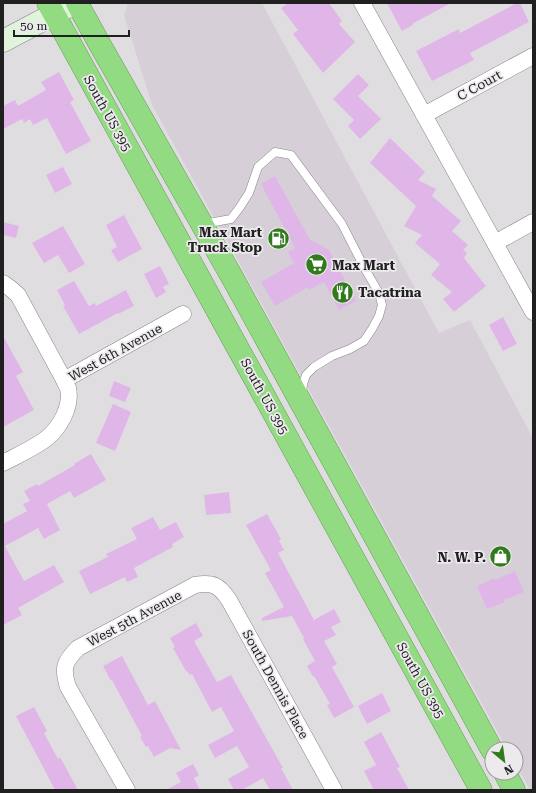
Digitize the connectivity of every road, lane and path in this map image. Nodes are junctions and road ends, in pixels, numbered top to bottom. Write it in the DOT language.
graph roads {
  1 [pos="76,3"];
  2 [pos="362,3"];
  3 [pos="51,9"];
  4 [pos="3,41"];
  5 [pos="533,56"];
  6 [pos="424,115"];
  7 [pos="533,222"];
  8 [pos="202,224"];
  9 [pos="495,243"];
  10 [pos="3,283"];
  11 [pos="533,312"];
  12 [pos="183,314"];
  13 [pos="64,380"];
  14 [pos="301,402"];
  15 [pos="3,463"];
  16 [pos="211,584"];
  17 [pos="487,741"];
  18 [pos="509,781"];
  19 [pos="127,790"];
  20 [pos="334,790"];
  21 [pos="481,790"];
  22 [pos="514,790"];
  1 -- 3 [label="street"];
  1 -- 8 [label="highway, South US 395"];
  2 -- 6 [label="street"];
  3 -- 4 [label="street"];
  3 -- 21 [label="highway, South US 395"];
  5 -- 6 [label="street, C Court"];
  6 -- 9 [label="street"];
  7 -- 9 [label="street"];
  8 -- 14 [label="highway, South US 395"];
  8 -- 14 [label="lane"];
  9 -- 11 [label="street"];
  10 -- 13 [label="street"];
  12 -- 13 [label="street, West 6th Avenue"];
  13 -- 15 [label="street, West 6th Avenue"];
  14 -- 17 [label="highway, South US 395"];
  16 -- 19 [label="street, West 5th Avenue"];
  16 -- 20 [label="street, South Dennis Place"];
  18 -- 22 [label="highway"];
}
